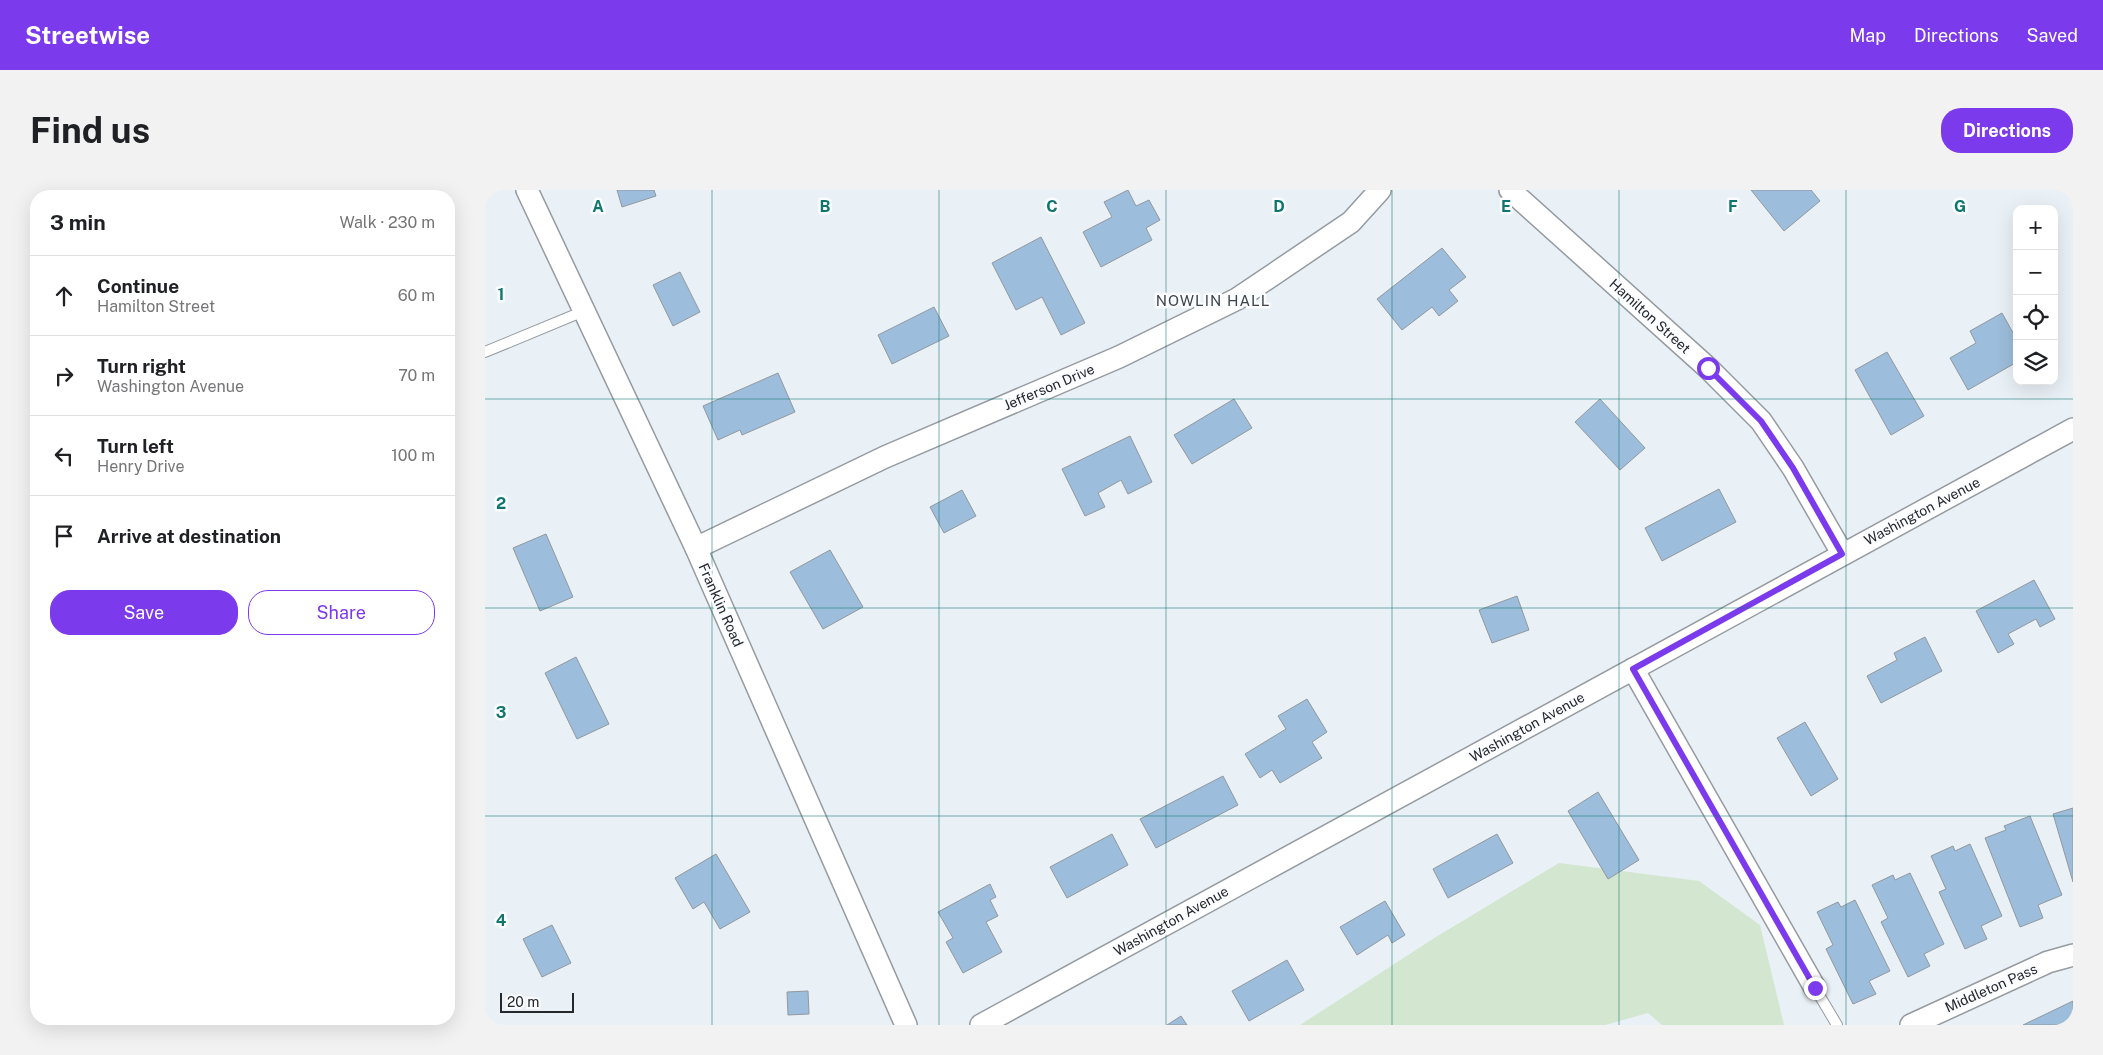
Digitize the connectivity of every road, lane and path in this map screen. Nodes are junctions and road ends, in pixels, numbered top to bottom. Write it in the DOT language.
graph roads {
  1 [pos="527,190"];
  2 [pos="1381,190"];
  3 [pos="1510,190"];
  4 [pos="584,311"];
  5 [pos="485,352"];
  6 [pos="2073,429"];
  7 [pos="696,548"];
  8 [pos="1842,554"];
  9 [pos="1633,669"];
  10 [pos="2073,955"];
  11 [pos="1815,988"];
  12 [pos="1933,1020"];
  13 [pos="906,1025"];
  14 [pos="981,1025"];
  15 [pos="1837,1025"];
  16 [pos="1911,1025"];
  1 -- 4 [label="street, Franklin Road"];
  2 -- 7 [label="street, Jefferson Drive"];
  3 -- 8 [label="street, Hamilton Street"];
  4 -- 5 [label="lane"];
  4 -- 7 [label="street, Franklin Road"];
  6 -- 8 [label="street, Washington Avenue"];
  7 -- 13 [label="street, Franklin Road"];
  8 -- 9 [label="street, Washington Avenue"];
  9 -- 11 [label="street"];
  9 -- 14 [label="street, Washington Avenue"];
  10 -- 12 [label="street, Middleton Pass"];
  11 -- 15 [label="lane"];
  12 -- 16 [label="street, Middleton Pass"];
}
